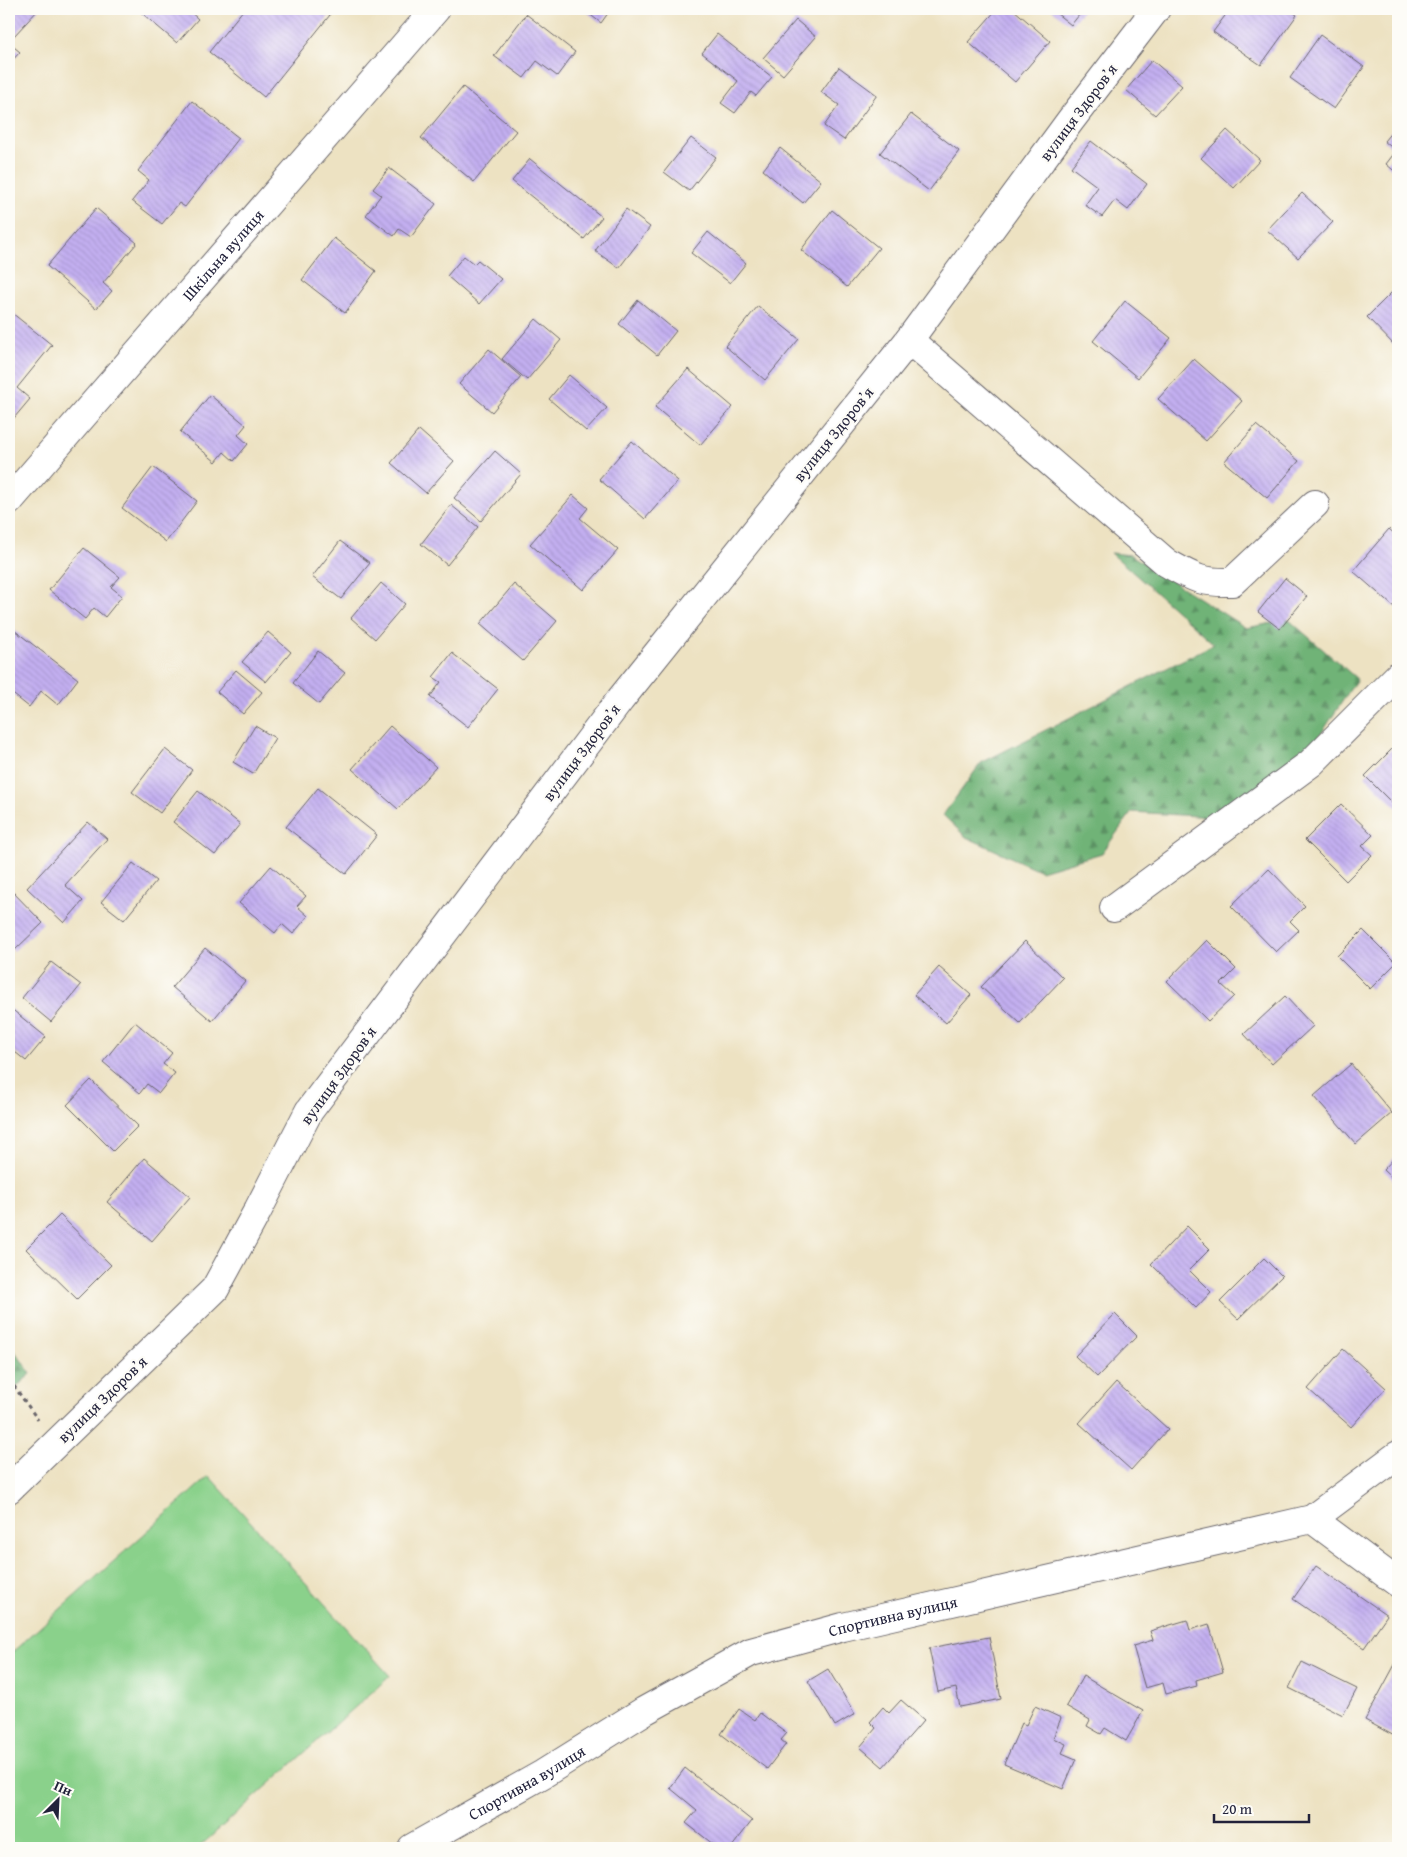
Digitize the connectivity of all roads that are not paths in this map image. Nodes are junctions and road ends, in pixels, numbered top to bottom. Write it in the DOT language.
graph roads {
  1 [pos="436,9"];
  2 [pos="1156,9"];
  3 [pos="909,340"];
  4 [pos="9,501"];
  5 [pos="1315,504"];
  6 [pos="1398,676"];
  7 [pos="1114,908"];
  8 [pos="1398,1455"];
  9 [pos="9,1489"];
  10 [pos="1312,1520"];
  11 [pos="1398,1583"];
  12 [pos="412,1848"];
  1 -- 4 [label="street, Шкільна вулиця"];
  2 -- 3 [label="street, вулиця Здоровʼя"];
  3 -- 5 [label="street"];
  3 -- 9 [label="street, вулиця Здоровʼя"];
  6 -- 7 [label="street"];
  8 -- 10 [label="street, Спортивна вулиця"];
  10 -- 11 [label="street"];
  10 -- 12 [label="street, Спортивна вулиця"];
}
